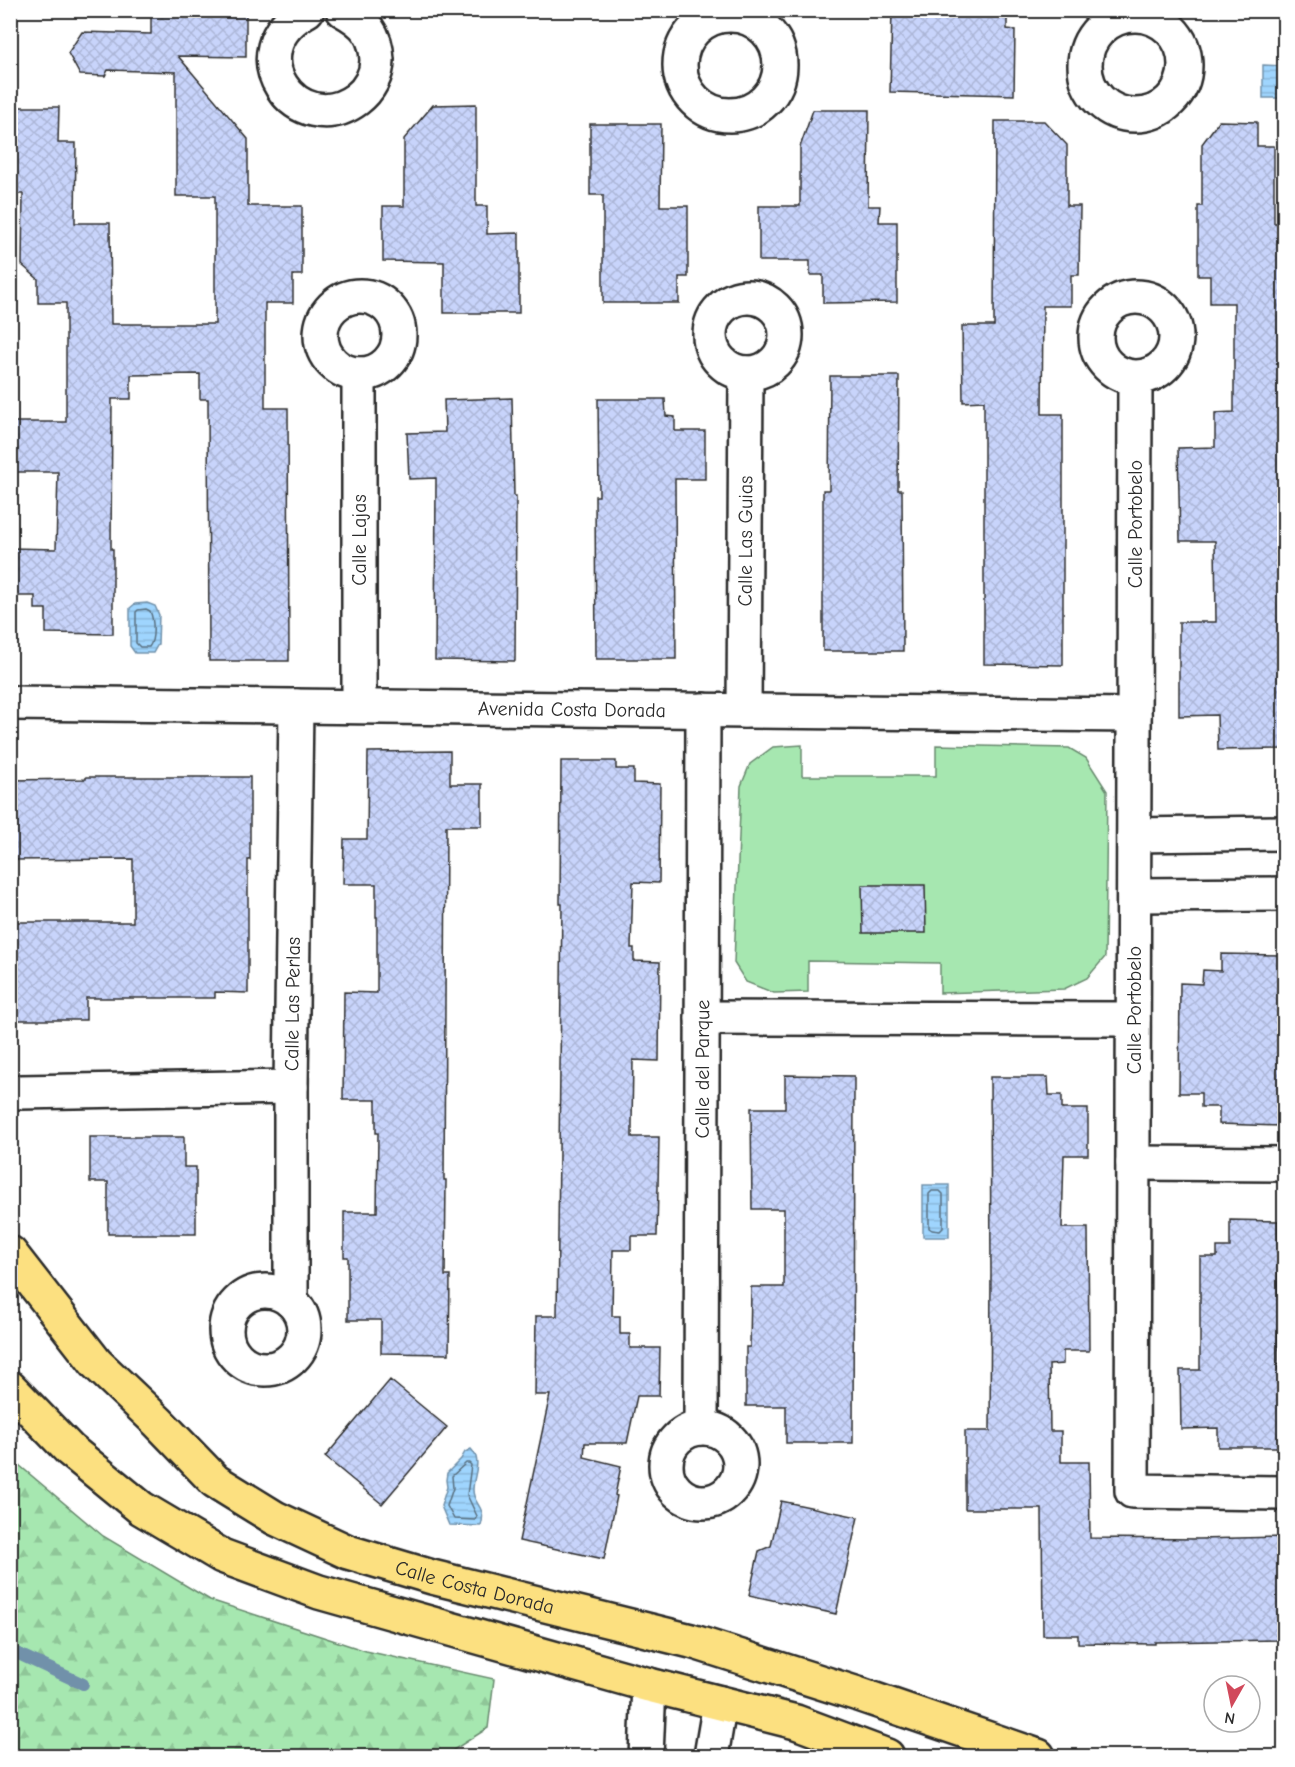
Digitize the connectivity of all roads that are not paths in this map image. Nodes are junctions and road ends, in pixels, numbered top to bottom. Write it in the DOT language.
graph roads {
  1 [pos="307,10"];
  2 [pos="343,10"];
  3 [pos="746,373"];
  4 [pos="359,374"];
  5 [pos="1135,378"];
  6 [pos="10,703"];
  7 [pos="296,706"];
  8 [pos="359,706"];
  9 [pos="703,710"];
  10 [pos="744,711"];
  11 [pos="1134,715"];
  12 [pos="1284,833"];
  13 [pos="1134,835"];
  14 [pos="1284,894"];
  15 [pos="1134,895"];
  16 [pos="702,1018"];
  17 [pos="1133,1019"];
  18 [pos="291,1087"];
  19 [pos="20,1092"];
  20 [pos="1133,1163"];
  21 [pos="1284,1164"];
  22 [pos="10,1253"];
  23 [pos="291,1301"];
  24 [pos="10,1389"];
  25 [pos="701,1427"];
  26 [pos="1284,1493"];
  27 [pos="649,1685"];
  28 [pos="720,1703"];
  29 [pos="646,1756"];
  30 [pos="711,1756"];
  31 [pos="887,1756"];
  32 [pos="1038,1756"];
  1 -- 2 [label="street"];
  3 -- 10 [label="street, Calle Las Guias"];
  4 -- 8 [label="street, Calle Lajas"];
  5 -- 11 [label="street, Calle Portobelo"];
  6 -- 7 [label="street, Avenida Costa Dorada"];
  7 -- 8 [label="street, Avenida Costa Dorada"];
  7 -- 18 [label="street, Calle Las Perlas"];
  8 -- 9 [label="street, Avenida Costa Dorada"];
  9 -- 10 [label="street, Avenida Costa Dorada"];
  9 -- 16 [label="street, Calle del Parque"];
  10 -- 11 [label="street, Avenida Costa Dorada"];
  11 -- 13 [label="street, Calle Portobelo"];
  12 -- 13 [label="street"];
  13 -- 15 [label="street, Calle Portobelo"];
  14 -- 15 [label="street"];
  15 -- 17 [label="street, Calle Portobelo"];
  16 -- 17 [label="street"];
  16 -- 25 [label="street, Calle del Parque"];
  17 -- 20 [label="street, Calle Portobelo"];
  18 -- 19 [label="street"];
  18 -- 23 [label="street, Calle Las Perlas"];
  20 -- 21 [label="street"];
  20 -- 26 [label="street, Calle Portobelo"];
  22 -- 32 [label="main road, Calle Costa Dorada"];
  24 -- 27 [label="main road"];
  27 -- 28 [label="main road"];
  27 -- 29 [label="street"];
  28 -- 30 [label="street"];
  28 -- 31 [label="main road"];
}
